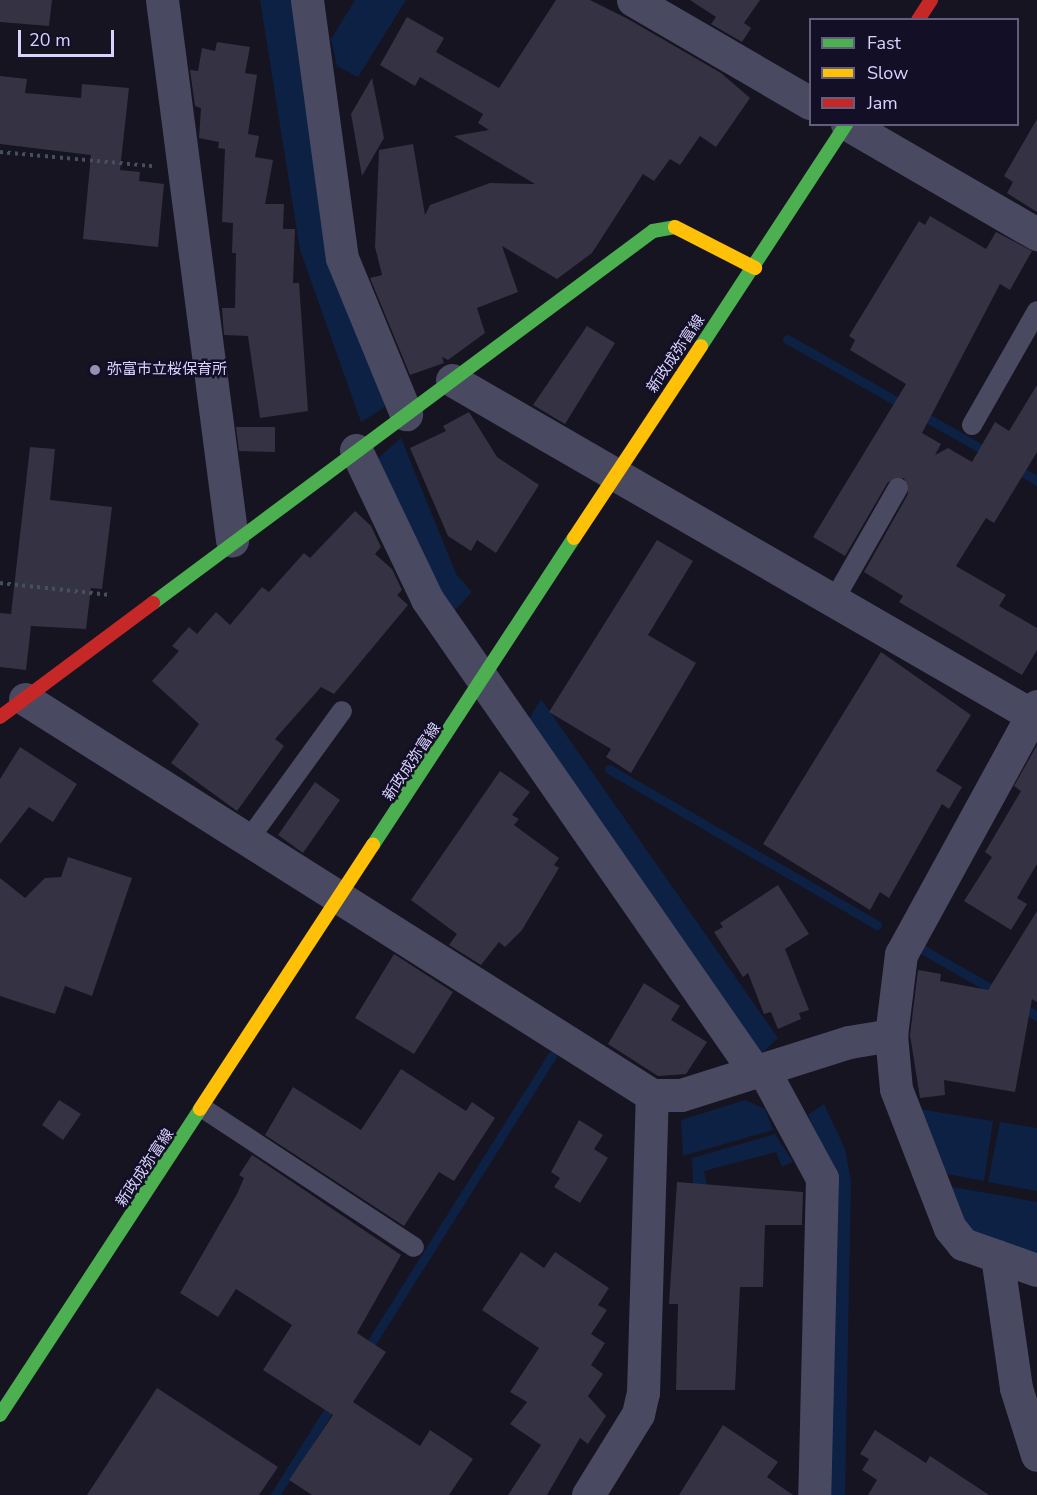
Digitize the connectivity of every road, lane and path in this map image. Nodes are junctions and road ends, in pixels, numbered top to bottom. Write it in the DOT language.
graph roads {
  1 [pos="162,0"];
  2 [pos="307,0"];
  3 [pos="633,0"];
  4 [pos="931,0"];
  5 [pos="667,8"];
  6 [pos="919,18"];
  7 [pos="809,102"];
  8 [pos="846,126"];
  9 [pos="850,126"];
  10 [pos="0,152"];
  11 [pos="184,169"];
  12 [pos="1037,234"];
  13 [pos="754,268"];
  14 [pos="1037,311"];
  15 [pos="452,380"];
  16 [pos="406,414"];
  17 [pos="972,425"];
  18 [pos="356,450"];
  19 [pos="616,474"];
  20 [pos="898,488"];
  21 [pos="232,540"];
  22 [pos="0,583"];
  23 [pos="154,600"];
  24 [pos="834,600"];
  25 [pos="485,683"];
  26 [pos="13,708"];
  27 [pos="342,711"];
  28 [pos="1035,713"];
  29 [pos="249,839"];
  30 [pos="342,898"];
  31 [pos="891,1035"];
  32 [pos="759,1070"];
  33 [pos="652,1095"];
  34 [pos="204,1108"];
  35 [pos="414,1247"];
  36 [pos="997,1256"];
  37 [pos="1037,1270"];
  38 [pos="0,1415"];
  39 [pos="1037,1455"];
  40 [pos="588,1495"];
  41 [pos="814,1495"];
  1 -- 11 [label="street"];
  2 -- 16 [label="street"];
  3 -- 5 [label="street"];
  4 -- 6 [label="main road"];
  5 -- 7 [label="street"];
  8 -- 13 [label="main road, 新政成弥富線"];
  9 -- 12 [label="street"];
  10 -- 11 [label="path"];
  11 -- 21 [label="street"];
  13 -- 15 [label="main road"];
  13 -- 19 [label="main road, 新政成弥富線"];
  14 -- 17 [label="lane"];
  15 -- 16 [label="main road"];
  15 -- 19 [label="street"];
  16 -- 18 [label="main road"];
  18 -- 21 [label="main road"];
  18 -- 25 [label="street"];
  19 -- 24 [label="street"];
  19 -- 25 [label="main road, 新政成弥富線"];
  20 -- 24 [label="lane"];
  21 -- 23 [label="main road"];
  22 -- 23 [label="path"];
  23 -- 26 [label="main road"];
  24 -- 28 [label="street"];
  25 -- 30 [label="main road, 新政成弥富線"];
  25 -- 32 [label="street"];
  26 -- 29 [label="street"];
  27 -- 29 [label="lane"];
  28 -- 31 [label="street"];
  29 -- 30 [label="street"];
  30 -- 33 [label="street"];
  30 -- 34 [label="main road, 新政成弥富線"];
  31 -- 32 [label="street"];
  31 -- 36 [label="street"];
  32 -- 33 [label="street"];
  32 -- 41 [label="street"];
  33 -- 40 [label="street"];
  34 -- 35 [label="lane"];
  34 -- 38 [label="main road, 新政成弥富線"];
  36 -- 37 [label="street"];
  36 -- 39 [label="street"];
}
